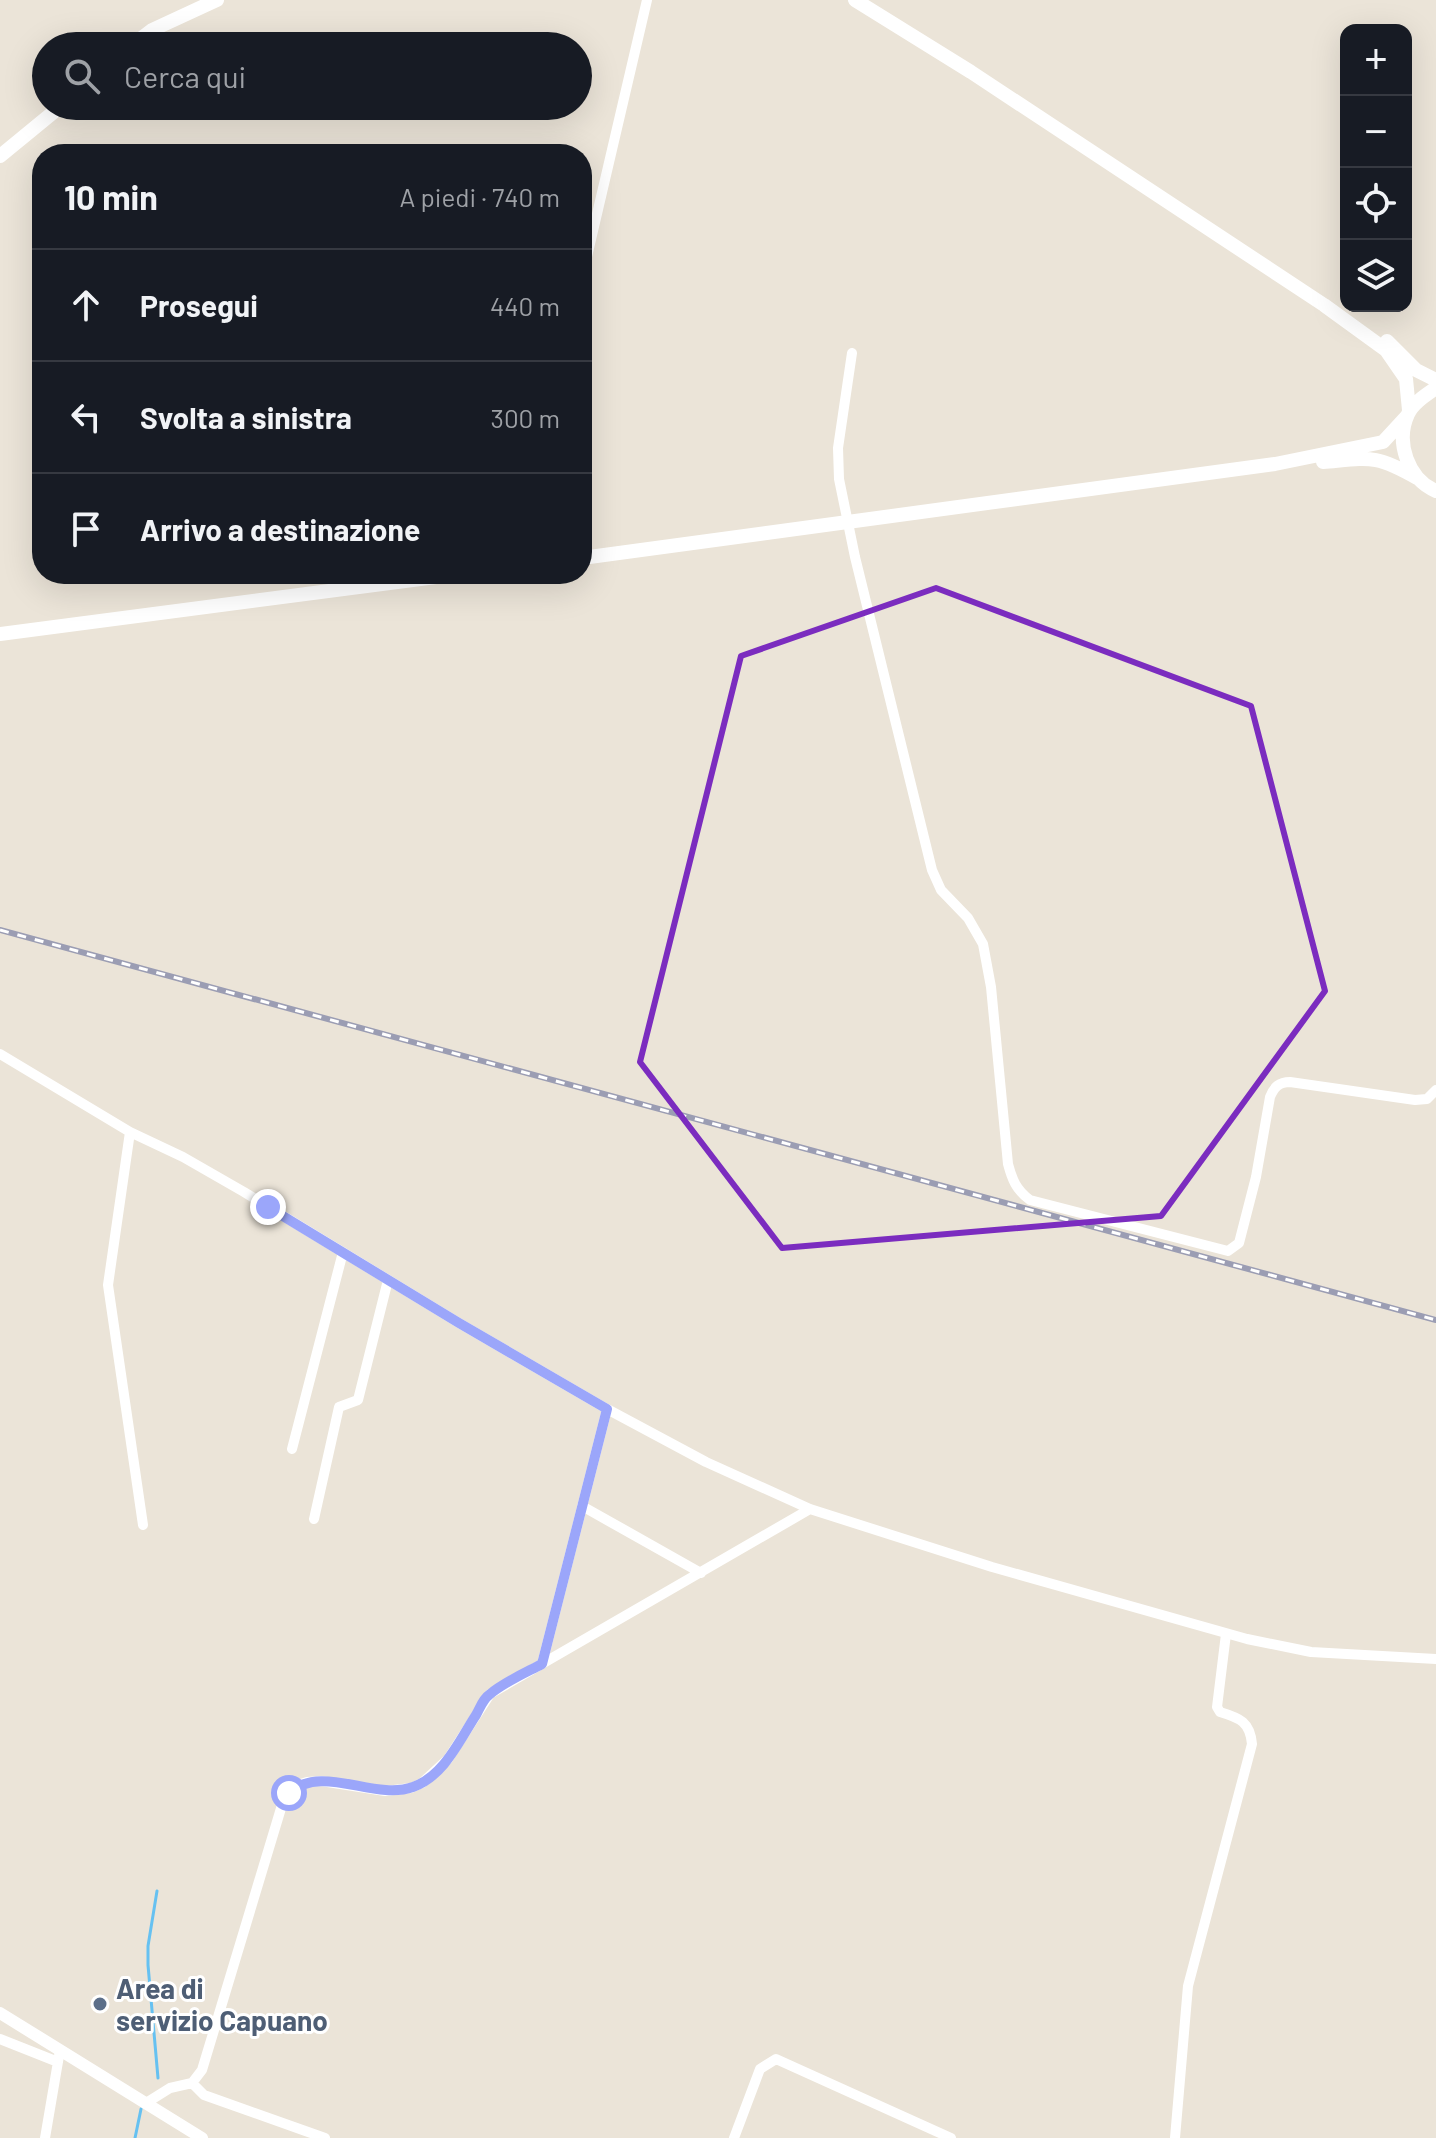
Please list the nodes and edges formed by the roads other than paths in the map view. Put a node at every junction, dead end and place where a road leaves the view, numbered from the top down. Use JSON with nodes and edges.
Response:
{"nodes":[{"id":1,"x":217,"y":0,"type":"edge"},
{"id":2,"x":647,"y":0,"type":"edge"},
{"id":3,"x":855,"y":0,"type":"edge"},
{"id":4,"x":868,"y":0,"type":"edge"},
{"id":5,"x":149,"y":32,"type":"edge"},
{"id":6,"x":922,"y":40,"type":"junction"},
{"id":7,"x":44,"y":120,"type":"edge"},
{"id":8,"x":0,"y":156,"type":"edge"},
{"id":9,"x":592,"y":235,"type":"edge"},
{"id":10,"x":1324,"y":305,"type":"junction"},
{"id":11,"x":852,"y":353,"type":"dead end"},
{"id":12,"x":1436,"y":380,"type":"edge"},
{"id":13,"x":1436,"y":388,"type":"edge"},
{"id":14,"x":1408,"y":413,"type":"junction"},
{"id":15,"x":1275,"y":464,"type":"junction"},
{"id":16,"x":1417,"y":478,"type":"junction"},
{"id":17,"x":1436,"y":491,"type":"edge"},
{"id":18,"x":848,"y":523,"type":"junction"},
{"id":19,"x":592,"y":557,"type":"edge"},
{"id":20,"x":382,"y":584,"type":"edge"},
{"id":21,"x":0,"y":634,"type":"edge"},
{"id":22,"x":0,"y":1054,"type":"edge"},
{"id":23,"x":1436,"y":1090,"type":"edge"},
{"id":24,"x":130,"y":1132,"type":"junction"},
{"id":25,"x":343,"y":1252,"type":"junction"},
{"id":26,"x":388,"y":1280,"type":"junction"},
{"id":27,"x":607,"y":1409,"type":"junction"},
{"id":28,"x":292,"y":1449,"type":"dead end"},
{"id":29,"x":582,"y":1506,"type":"junction"},
{"id":30,"x":810,"y":1509,"type":"junction"},
{"id":31,"x":314,"y":1519,"type":"dead end"},
{"id":32,"x":143,"y":1525,"type":"dead end"},
{"id":33,"x":701,"y":1573,"type":"junction"},
{"id":34,"x":1226,"y":1634,"type":"junction"},
{"id":35,"x":1436,"y":1659,"type":"edge"},
{"id":36,"x":542,"y":1664,"type":"junction"},
{"id":37,"x":0,"y":2013,"type":"edge"},
{"id":38,"x":0,"y":2039,"type":"edge"},
{"id":39,"x":59,"y":2056,"type":"junction"},
{"id":40,"x":192,"y":2083,"type":"junction"},
{"id":41,"x":146,"y":2103,"type":"junction"},
{"id":42,"x":45,"y":2138,"type":"edge"},
{"id":43,"x":202,"y":2138,"type":"edge"},
{"id":44,"x":325,"y":2138,"type":"edge"},
{"id":45,"x":734,"y":2138,"type":"edge"},
{"id":46,"x":951,"y":2138,"type":"edge"},
{"id":47,"x":1175,"y":2138,"type":"edge"}],
"edges":[{"from":1,"to":5,"type":"main road"},
{"from":2,"to":9,"type":"street"},
{"from":3,"to":6,"type":"main road"},
{"from":4,"to":6,"type":"main road"},
{"from":6,"to":10,"type":"main road"},
{"from":7,"to":8,"type":"main road"},
{"from":10,"to":12,"type":"main road"},
{"from":10,"to":14,"type":"main road"},
{"from":11,"to":18,"type":"street"},
{"from":13,"to":14,"type":"main road"},
{"from":14,"to":15,"type":"main road"},
{"from":14,"to":16,"type":"main road"},
{"from":15,"to":16,"type":"main road"},
{"from":15,"to":18,"type":"main road"},
{"from":16,"to":17,"type":"main road"},
{"from":18,"to":19,"type":"main road"},
{"from":18,"to":23,"type":"street"},
{"from":20,"to":21,"type":"main road"},
{"from":22,"to":24,"type":"street"},
{"from":24,"to":25,"type":"street"},
{"from":24,"to":32,"type":"street"},
{"from":25,"to":26,"type":"street"},
{"from":25,"to":28,"type":"street"},
{"from":26,"to":27,"type":"street"},
{"from":26,"to":31,"type":"street"},
{"from":27,"to":29,"type":"street"},
{"from":27,"to":30,"type":"street"},
{"from":29,"to":33,"type":"street"},
{"from":29,"to":36,"type":"street"},
{"from":30,"to":33,"type":"street"},
{"from":30,"to":34,"type":"street"},
{"from":33,"to":36,"type":"street"},
{"from":34,"to":35,"type":"street"},
{"from":34,"to":47,"type":"street"},
{"from":36,"to":40,"type":"street"},
{"from":37,"to":39,"type":"street"},
{"from":38,"to":39,"type":"street"},
{"from":39,"to":41,"type":"street"},
{"from":39,"to":42,"type":"street"},
{"from":40,"to":41,"type":"street"},
{"from":40,"to":44,"type":"street"},
{"from":41,"to":43,"type":"street"},
{"from":45,"to":46,"type":"street"}]}
